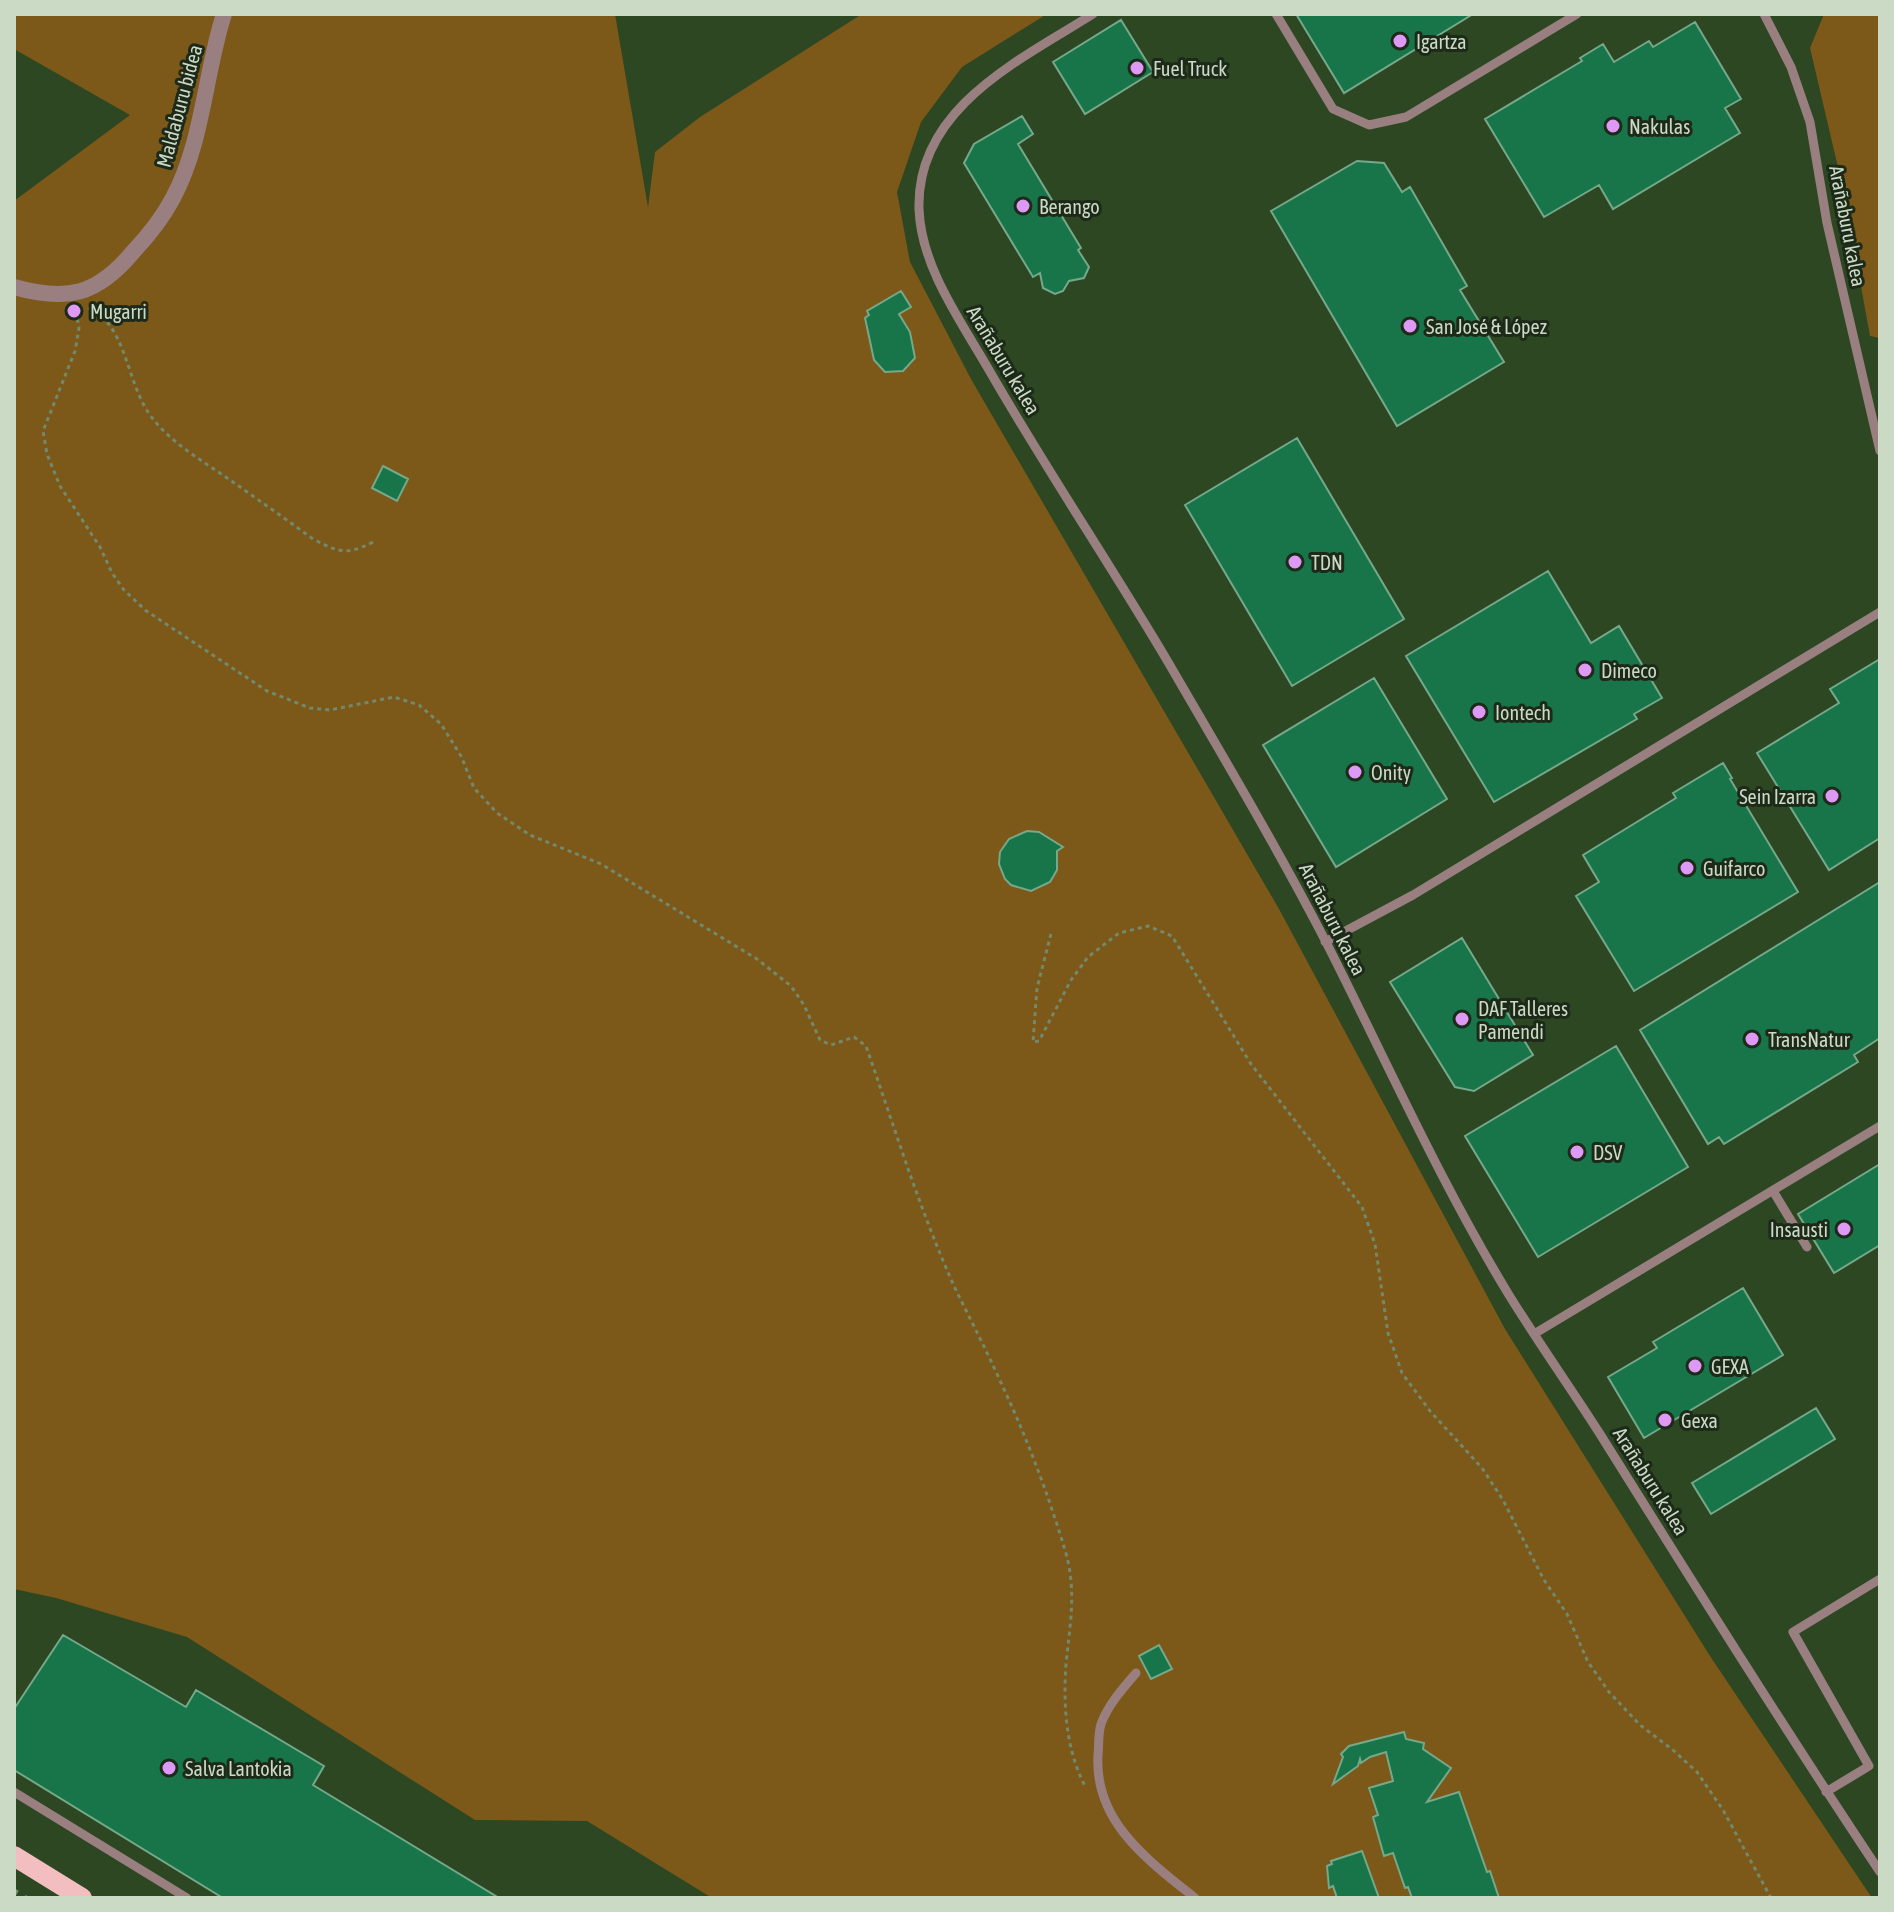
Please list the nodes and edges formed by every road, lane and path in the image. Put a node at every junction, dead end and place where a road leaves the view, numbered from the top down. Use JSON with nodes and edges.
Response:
{"nodes":[{"id":1,"x":224,"y":14,"type":"edge"},
{"id":2,"x":1093,"y":14,"type":"edge"},
{"id":3,"x":1276,"y":14,"type":"edge"},
{"id":4,"x":1577,"y":14,"type":"edge"},
{"id":5,"x":1764,"y":14,"type":"edge"},
{"id":6,"x":14,"y":287,"type":"edge"},
{"id":7,"x":74,"y":295,"type":"junction"},
{"id":8,"x":1880,"y":451,"type":"edge"},
{"id":9,"x":373,"y":542,"type":"dead end"},
{"id":10,"x":1880,"y":612,"type":"edge"},
{"id":11,"x":1051,"y":934,"type":"dead end"},
{"id":12,"x":1325,"y":942,"type":"junction"},
{"id":13,"x":1880,"y":1126,"type":"edge"},
{"id":14,"x":1773,"y":1191,"type":"junction"},
{"id":15,"x":1807,"y":1247,"type":"dead end"},
{"id":16,"x":1534,"y":1334,"type":"junction"},
{"id":17,"x":1880,"y":1579,"type":"edge"},
{"id":18,"x":1136,"y":1673,"type":"dead end"},
{"id":19,"x":1088,"y":1791,"type":"dead end"},
{"id":20,"x":14,"y":1792,"type":"edge"},
{"id":21,"x":1826,"y":1792,"type":"junction"},
{"id":22,"x":14,"y":1856,"type":"edge"},
{"id":23,"x":1880,"y":1872,"type":"edge"},
{"id":24,"x":82,"y":1898,"type":"edge"},
{"id":25,"x":187,"y":1898,"type":"edge"},
{"id":26,"x":1195,"y":1898,"type":"edge"},
{"id":27,"x":1771,"y":1898,"type":"edge"}],
"edges":[{"from":1,"to":7,"type":"street","name":"Maldaburu bidea"},
{"from":2,"to":12,"type":"lane","name":"Arañaburu kalea"},
{"from":3,"to":4,"type":"lane"},
{"from":5,"to":8,"type":"lane","name":"Arañaburu kalea"},
{"from":6,"to":7,"type":"street"},
{"from":7,"to":9,"type":"path"},
{"from":7,"to":19,"type":"path"},
{"from":10,"to":12,"type":"lane"},
{"from":11,"to":27,"type":"path"},
{"from":12,"to":16,"type":"lane","name":"Arañaburu kalea"},
{"from":13,"to":14,"type":"lane"},
{"from":14,"to":15,"type":"lane"},
{"from":14,"to":16,"type":"lane"},
{"from":16,"to":21,"type":"lane","name":"Arañaburu kalea"},
{"from":17,"to":21,"type":"lane"},
{"from":18,"to":26,"type":"lane"},
{"from":20,"to":25,"type":"lane"},
{"from":21,"to":23,"type":"lane","name":"Arañaburu kalea"},
{"from":22,"to":24,"type":"main road"}]}
